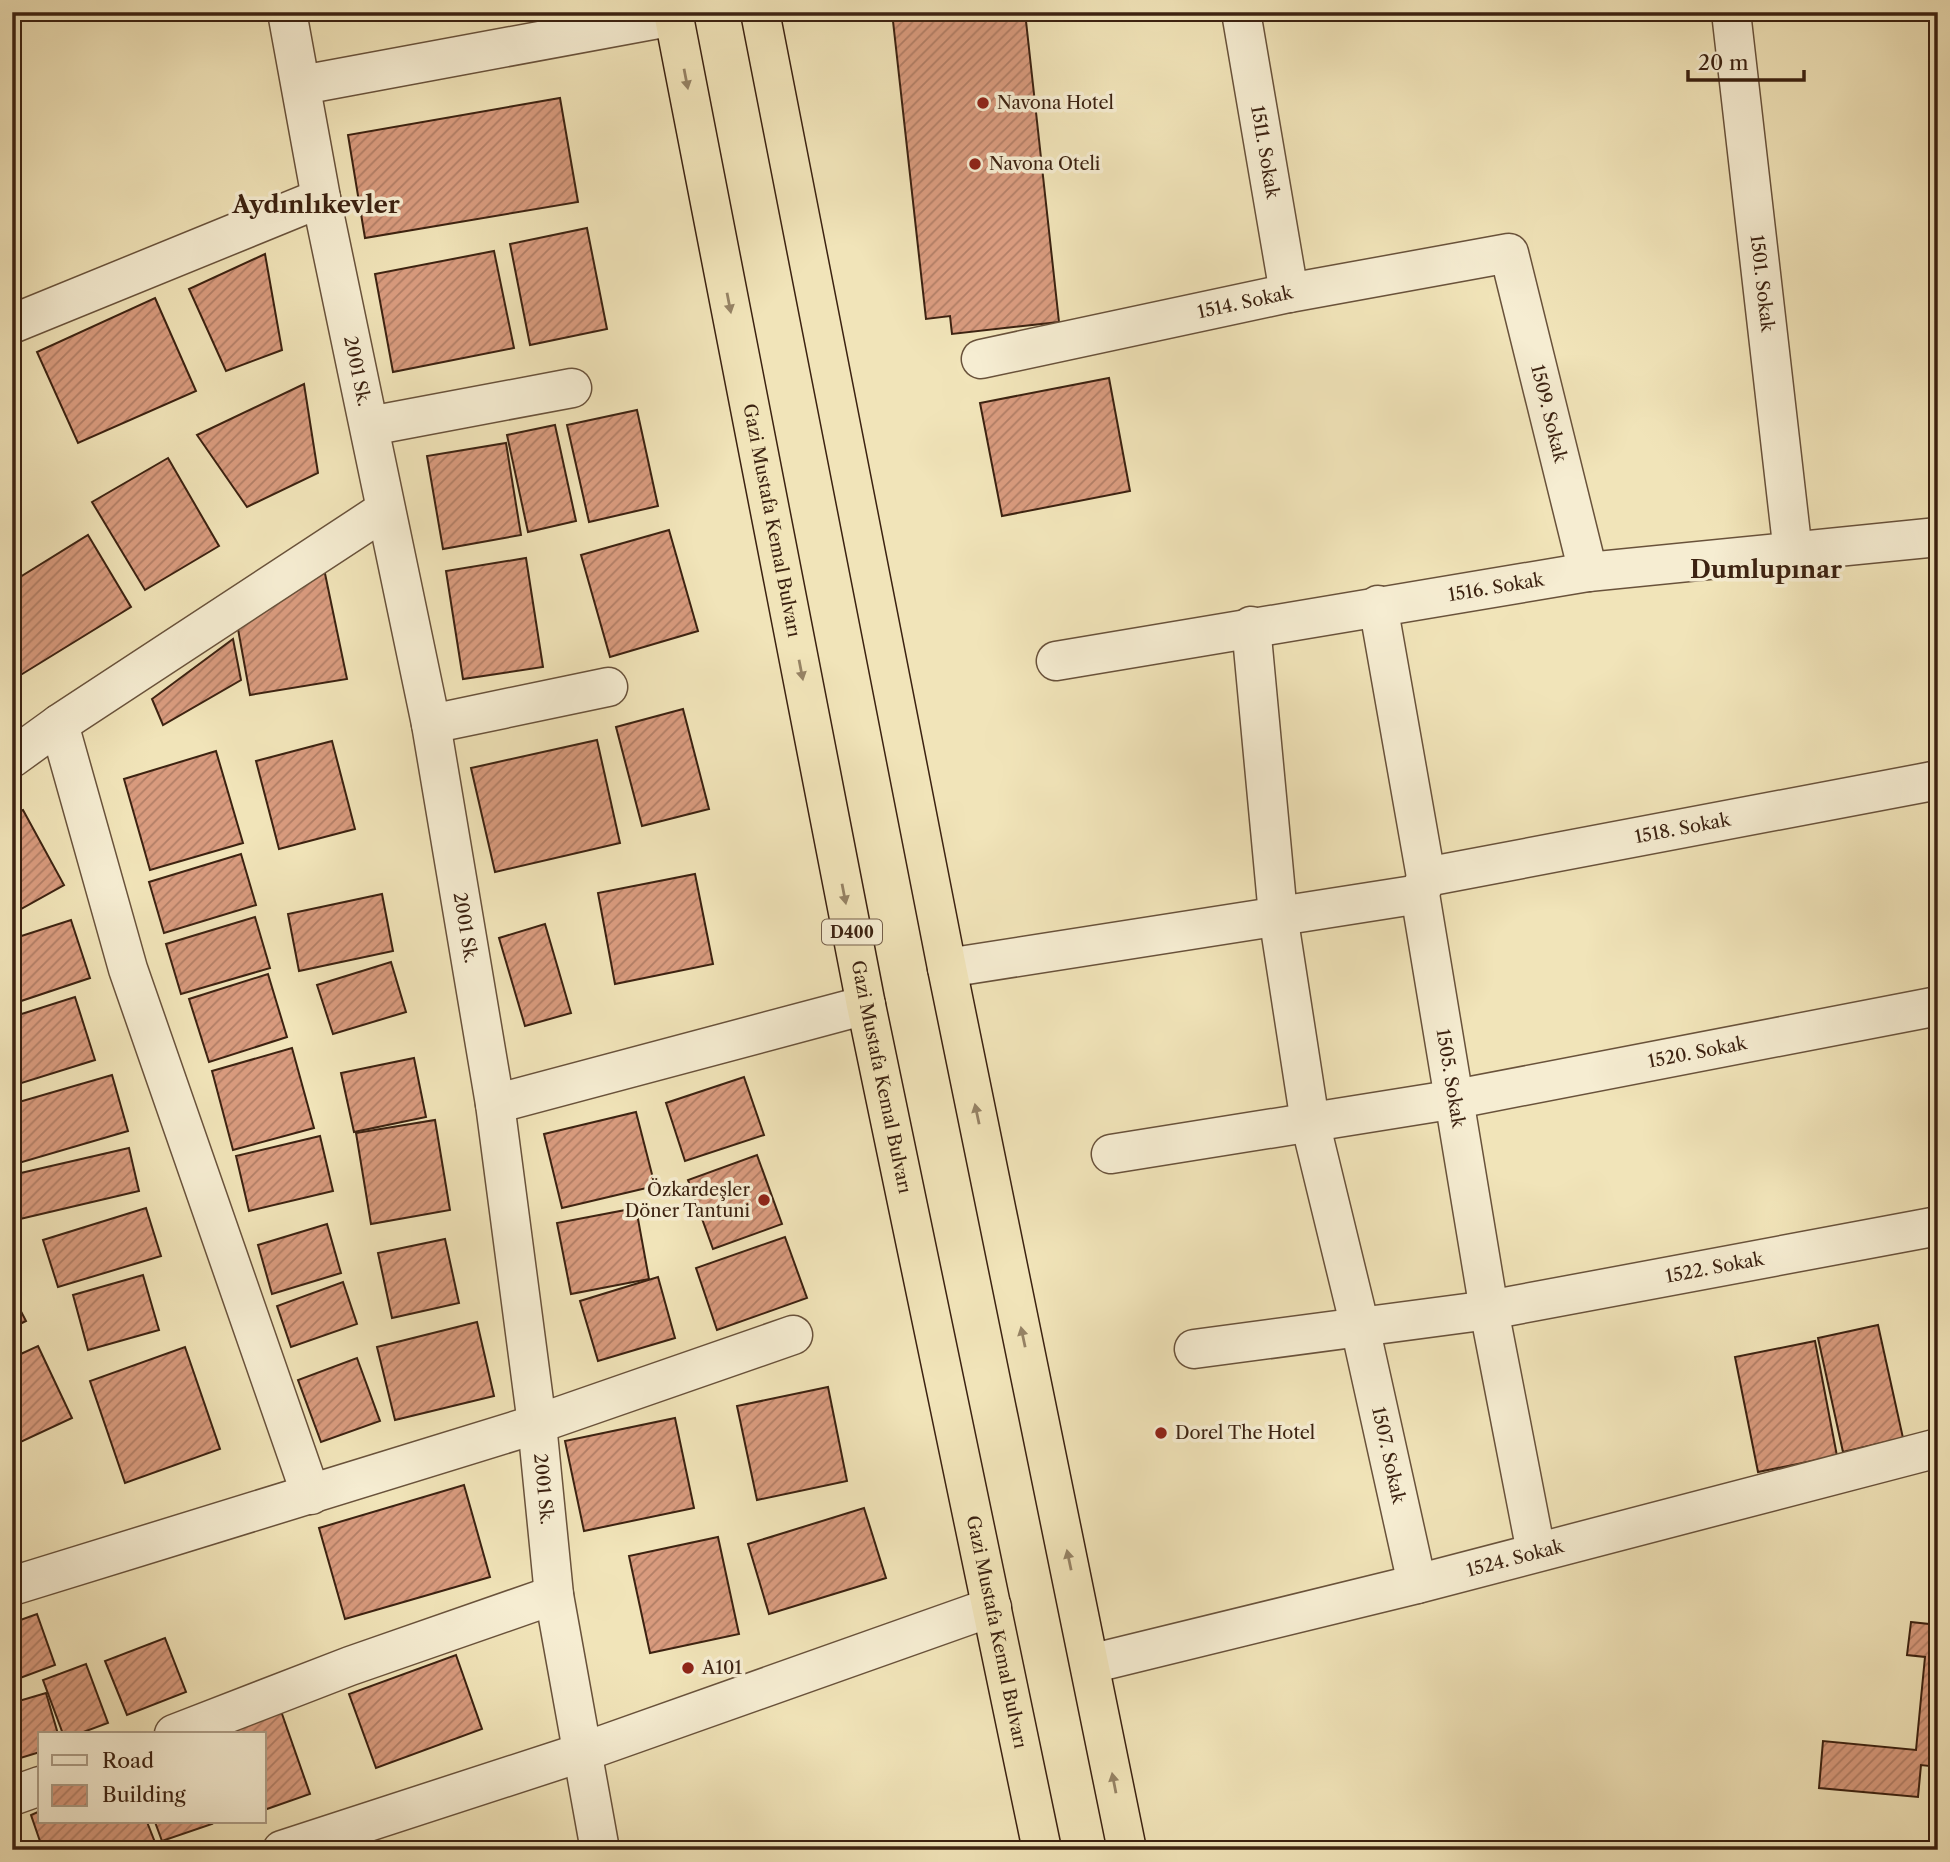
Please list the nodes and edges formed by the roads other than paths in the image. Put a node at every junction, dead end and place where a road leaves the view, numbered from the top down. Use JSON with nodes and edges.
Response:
{"nodes":[{"id":1,"x":287,"y":12,"type":"edge"},
{"id":2,"x":761,"y":12,"type":"edge"},
{"id":3,"x":1241,"y":12,"type":"edge"},
{"id":4,"x":1731,"y":12,"type":"edge"},
{"id":5,"x":673,"y":14,"type":"edge"},
{"id":6,"x":302,"y":85,"type":"junction"},
{"id":7,"x":321,"y":198,"type":"junction"},
{"id":8,"x":1509,"y":253,"type":"joint"},
{"id":9,"x":1289,"y":293,"type":"junction"},
{"id":10,"x":12,"y":324,"type":"edge"},
{"id":11,"x":981,"y":359,"type":"dead end"},
{"id":12,"x":572,"y":388,"type":"dead end"},
{"id":13,"x":370,"y":426,"type":"junction"},
{"id":14,"x":385,"y":510,"type":"junction"},
{"id":15,"x":1938,"y":537,"type":"edge"},
{"id":16,"x":1793,"y":553,"type":"junction"},
{"id":17,"x":1588,"y":572,"type":"junction"},
{"id":18,"x":1378,"y":605,"type":"junction"},
{"id":19,"x":1251,"y":626,"type":"junction"},
{"id":20,"x":1056,"y":660,"type":"dead end"},
{"id":21,"x":608,"y":687,"type":"dead end"},
{"id":22,"x":59,"y":724,"type":"junction"},
{"id":23,"x":431,"y":724,"type":"junction"},
{"id":24,"x":12,"y":758,"type":"edge"},
{"id":25,"x":1938,"y":780,"type":"edge"},
{"id":26,"x":1423,"y":885,"type":"junction"},
{"id":27,"x":1278,"y":915,"type":"junction"},
{"id":28,"x":947,"y":968,"type":"junction"},
{"id":29,"x":866,"y":1005,"type":"junction"},
{"id":30,"x":1938,"y":1006,"type":"edge"},
{"id":31,"x":1456,"y":1099,"type":"junction"},
{"id":32,"x":495,"y":1104,"type":"junction"},
{"id":33,"x":1310,"y":1122,"type":"junction"},
{"id":34,"x":1111,"y":1154,"type":"dead end"},
{"id":35,"x":1938,"y":1226,"type":"edge"},
{"id":36,"x":1489,"y":1310,"type":"junction"},
{"id":37,"x":1360,"y":1327,"type":"junction"},
{"id":38,"x":793,"y":1335,"type":"dead end"},
{"id":39,"x":1194,"y":1349,"type":"dead end"},
{"id":40,"x":537,"y":1424,"type":"junction"},
{"id":41,"x":1938,"y":1448,"type":"edge"},
{"id":42,"x":311,"y":1495,"type":"junction"},
{"id":43,"x":1536,"y":1552,"type":"junction"},
{"id":44,"x":16,"y":1575,"type":"edge"},
{"id":45,"x":1417,"y":1584,"type":"junction"},
{"id":46,"x":554,"y":1595,"type":"junction"},
{"id":47,"x":992,"y":1607,"type":"junction"},
{"id":48,"x":1090,"y":1664,"type":"junction"},
{"id":49,"x":179,"y":1732,"type":"edge"},
{"id":50,"x":580,"y":1753,"type":"junction"},
{"id":51,"x":38,"y":1787,"type":"edge"},
{"id":52,"x":12,"y":1796,"type":"edge"},
{"id":53,"x":282,"y":1850,"type":"edge"},
{"id":54,"x":600,"y":1850,"type":"edge"},
{"id":55,"x":1042,"y":1850,"type":"edge"},
{"id":56,"x":1127,"y":1850,"type":"edge"}],
"edges":[{"from":1,"to":6,"type":"street","name":"2001 Sk."},
{"from":2,"to":28,"type":"highway"},
{"from":3,"to":9,"type":"street","name":"1511. Sokak"},
{"from":4,"to":16,"type":"street","name":"1501. Sokak"},
{"from":5,"to":6,"type":"street"},
{"from":5,"to":29,"type":"highway","name":"Gazi Mustafa Kemal Bulvarı","number":"D400","one_way":true},
{"from":6,"to":7,"type":"street","name":"2001 Sk."},
{"from":7,"to":10,"type":"street"},
{"from":7,"to":13,"type":"street","name":"2001 Sk."},
{"from":8,"to":9,"type":"street","name":"1514. Sokak"},
{"from":8,"to":17,"type":"street","name":"1509. Sokak"},
{"from":9,"to":11,"type":"street","name":"1514. Sokak"},
{"from":12,"to":13,"type":"street"},
{"from":13,"to":14,"type":"street","name":"2001 Sk."},
{"from":14,"to":22,"type":"street"},
{"from":14,"to":23,"type":"street","name":"2001 Sk."},
{"from":15,"to":16,"type":"street","name":"1516. Sokak"},
{"from":16,"to":17,"type":"street","name":"1516. Sokak"},
{"from":17,"to":18,"type":"street","name":"1516. Sokak"},
{"from":18,"to":19,"type":"street","name":"1516. Sokak"},
{"from":18,"to":26,"type":"street","name":"1505. Sokak"},
{"from":19,"to":20,"type":"street","name":"1516. Sokak"},
{"from":19,"to":27,"type":"street","name":"1507. Sokak"},
{"from":21,"to":23,"type":"street"},
{"from":22,"to":24,"type":"street"},
{"from":22,"to":42,"type":"street"},
{"from":23,"to":32,"type":"street","name":"2001 Sk."},
{"from":25,"to":26,"type":"street","name":"1518. Sokak"},
{"from":26,"to":27,"type":"street","name":"1518. Sokak"},
{"from":26,"to":31,"type":"street","name":"1505. Sokak"},
{"from":27,"to":28,"type":"street","name":"1518. Sokak"},
{"from":27,"to":33,"type":"street","name":"1507. Sokak"},
{"from":48,"to":28,"type":"highway","one_way":true},
{"from":29,"to":32,"type":"street"},
{"from":29,"to":47,"type":"highway","name":"Gazi Mustafa Kemal Bulvarı","number":"D400"},
{"from":30,"to":31,"type":"street","name":"1520. Sokak"},
{"from":31,"to":33,"type":"street","name":"1520. Sokak"},
{"from":31,"to":36,"type":"street","name":"1505. Sokak"},
{"from":32,"to":40,"type":"street","name":"2001 Sk."},
{"from":33,"to":34,"type":"street","name":"1520. Sokak"},
{"from":33,"to":37,"type":"street","name":"1507. Sokak"},
{"from":35,"to":36,"type":"street","name":"1522. Sokak"},
{"from":36,"to":37,"type":"street","name":"1522. Sokak"},
{"from":36,"to":43,"type":"street","name":"1505. Sokak"},
{"from":37,"to":39,"type":"street","name":"1522. Sokak"},
{"from":37,"to":45,"type":"street","name":"1507. Sokak"},
{"from":38,"to":40,"type":"street"},
{"from":40,"to":42,"type":"street"},
{"from":40,"to":46,"type":"street","name":"2001 Sk."},
{"from":41,"to":43,"type":"street","name":"1524. Sokak"},
{"from":42,"to":44,"type":"street"},
{"from":43,"to":45,"type":"street","name":"1524. Sokak"},
{"from":45,"to":48,"type":"street","name":"1524. Sokak"},
{"from":46,"to":49,"type":"street"},
{"from":46,"to":50,"type":"street","name":"2001 Sk."},
{"from":47,"to":50,"type":"street"},
{"from":47,"to":55,"type":"highway","name":"Gazi Mustafa Kemal Bulvarı","number":"D400"},
{"from":56,"to":48,"type":"highway","one_way":true},
{"from":50,"to":53,"type":"street"},
{"from":50,"to":54,"type":"street","name":"2001 Sk."},
{"from":51,"to":52,"type":"street"}]}
